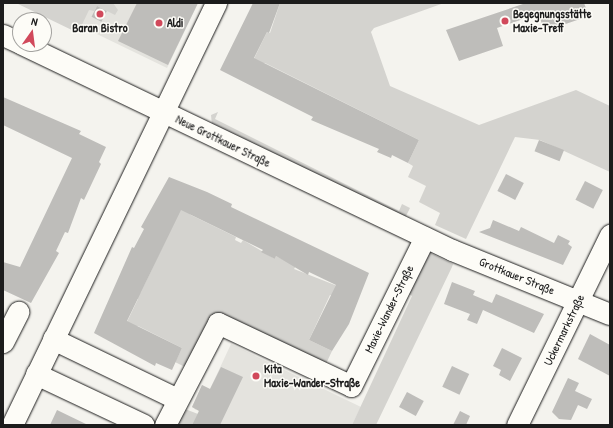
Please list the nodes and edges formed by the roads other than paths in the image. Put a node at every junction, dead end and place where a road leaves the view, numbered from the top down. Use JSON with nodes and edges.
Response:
{"nodes":[{"id":1,"x":216,"y":3,"type":"edge"},
{"id":2,"x":3,"y":35,"type":"edge"},
{"id":3,"x":12,"y":40,"type":"edge"},
{"id":4,"x":38,"y":52,"type":"edge"},
{"id":5,"x":163,"y":112,"type":"junction"},
{"id":6,"x":610,"y":235,"type":"edge"},
{"id":7,"x":425,"y":238,"type":"junction"},
{"id":8,"x":578,"y":300,"type":"junction"},
{"id":9,"x":18,"y":312,"type":"dead end"},
{"id":10,"x":610,"y":314,"type":"edge"},
{"id":11,"x":53,"y":339,"type":"junction"},
{"id":12,"x":3,"y":342,"type":"edge"},
{"id":13,"x":36,"y":374,"type":"junction"},
{"id":14,"x":178,"y":399,"type":"junction"},
{"id":15,"x":12,"y":425,"type":"edge"},
{"id":16,"x":144,"y":425,"type":"edge"},
{"id":17,"x":165,"y":425,"type":"edge"},
{"id":18,"x":517,"y":425,"type":"edge"}],
"edges":[{"from":1,"to":5,"type":"street"},
{"from":2,"to":3,"type":"street","name":"Neue Grottkauer Straße"},
{"from":4,"to":5,"type":"street","name":"Neue Grottkauer Straße"},
{"from":5,"to":7,"type":"street","name":"Neue Grottkauer Straße"},
{"from":5,"to":11,"type":"street"},
{"from":6,"to":8,"type":"street","name":"Uckermarkstraße"},
{"from":7,"to":8,"type":"street","name":"Grottkauer Straße"},
{"from":7,"to":14,"type":"street","name":"Maxie-Wander-Straße"},
{"from":8,"to":10,"type":"street","name":"Grottkauer Straße"},
{"from":8,"to":18,"type":"street","name":"Uckermarkstraße"},
{"from":9,"to":12,"type":"street"},
{"from":11,"to":13,"type":"street"},
{"from":11,"to":14,"type":"street"},
{"from":13,"to":15,"type":"street"},
{"from":13,"to":16,"type":"street"},
{"from":14,"to":17,"type":"street","name":"Maxie-Wander-Straße"}]}
